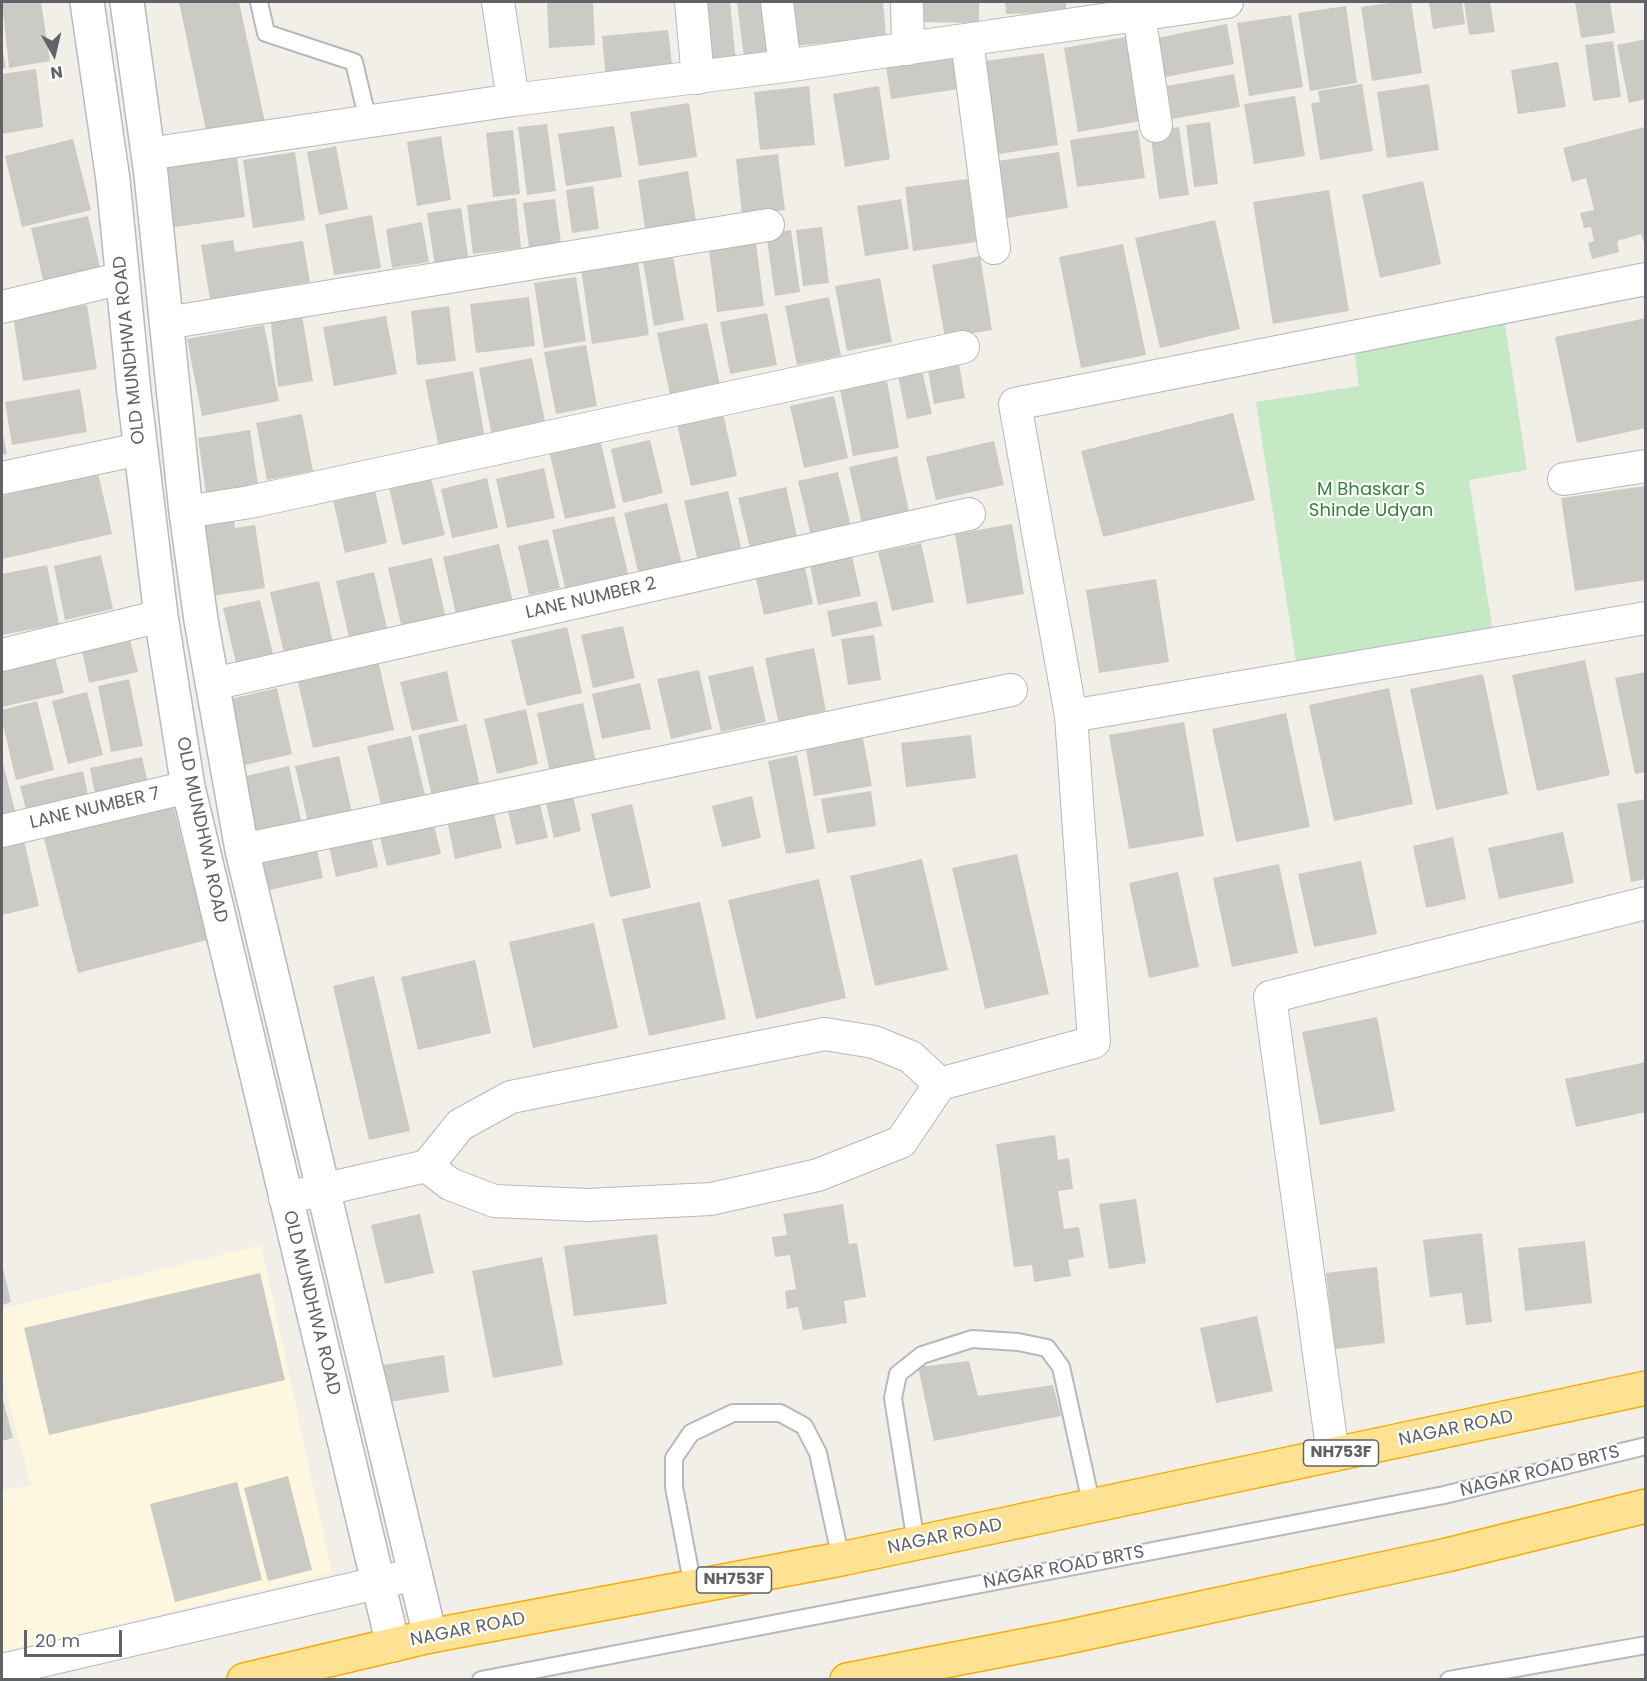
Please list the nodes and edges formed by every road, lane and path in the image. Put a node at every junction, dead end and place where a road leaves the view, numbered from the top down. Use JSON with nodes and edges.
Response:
{"nodes":[{"id":1,"x":87,"y":2,"type":"edge"},
{"id":2,"x":127,"y":2,"type":"edge"},
{"id":3,"x":259,"y":2,"type":"edge"},
{"id":4,"x":498,"y":2,"type":"edge"},
{"id":5,"x":691,"y":2,"type":"edge"},
{"id":6,"x":777,"y":2,"type":"edge"},
{"id":7,"x":907,"y":2,"type":"edge"},
{"id":8,"x":1227,"y":2,"type":"edge"},
{"id":9,"x":1075,"y":13,"type":"edge"},
{"id":10,"x":1139,"y":15,"type":"junction"},
{"id":11,"x":967,"y":41,"type":"junction"},
{"id":12,"x":908,"y":49,"type":"junction"},
{"id":13,"x":784,"y":66,"type":"junction"},
{"id":14,"x":698,"y":78,"type":"junction"},
{"id":15,"x":513,"y":100,"type":"junction"},
{"id":16,"x":368,"y":121,"type":"junction"},
{"id":17,"x":1156,"y":126,"type":"dead end"},
{"id":18,"x":148,"y":154,"type":"junction"},
{"id":19,"x":768,"y":225,"type":"dead end"},
{"id":20,"x":994,"y":248,"type":"dead end"},
{"id":21,"x":123,"y":278,"type":"junction"},
{"id":22,"x":1646,"y":279,"type":"edge"},
{"id":23,"x":2,"y":307,"type":"edge"},
{"id":24,"x":166,"y":323,"type":"junction"},
{"id":25,"x":963,"y":346,"type":"dead end"},
{"id":26,"x":140,"y":449,"type":"junction"},
{"id":27,"x":1646,"y":466,"type":"edge"},
{"id":28,"x":2,"y":478,"type":"edge"},
{"id":29,"x":1564,"y":479,"type":"dead end"},
{"id":30,"x":186,"y":512,"type":"junction"},
{"id":31,"x":969,"y":514,"type":"dead end"},
{"id":32,"x":161,"y":616,"type":"junction"},
{"id":33,"x":1646,"y":618,"type":"edge"},
{"id":34,"x":2,"y":655,"type":"edge"},
{"id":35,"x":213,"y":684,"type":"junction"},
{"id":36,"x":1011,"y":690,"type":"dead end"},
{"id":37,"x":1071,"y":716,"type":"junction"},
{"id":38,"x":188,"y":787,"type":"junction"},
{"id":39,"x":2,"y":831,"type":"edge"},
{"id":40,"x":242,"y":850,"type":"junction"},
{"id":41,"x":1646,"y":903,"type":"edge"},
{"id":42,"x":940,"y":1084,"type":"junction"},
{"id":43,"x":427,"y":1166,"type":"junction"},
{"id":44,"x":323,"y":1189,"type":"junction"},
{"id":45,"x":285,"y":1198,"type":"junction"},
{"id":46,"x":1646,"y":1388,"type":"edge"},
{"id":47,"x":1646,"y":1446,"type":"edge"},
{"id":48,"x":1333,"y":1455,"type":"junction"},
{"id":49,"x":1646,"y":1506,"type":"edge"},
{"id":50,"x":1092,"y":1507,"type":"junction"},
{"id":51,"x":916,"y":1544,"type":"junction"},
{"id":52,"x":842,"y":1559,"type":"junction"},
{"id":53,"x":416,"y":1574,"type":"junction"},
{"id":54,"x":379,"y":1582,"type":"junction"},
{"id":55,"x":693,"y":1587,"type":"junction"},
{"id":56,"x":430,"y":1636,"type":"junction"},
{"id":57,"x":393,"y":1645,"type":"junction"},
{"id":58,"x":1646,"y":1645,"type":"edge"},
{"id":59,"x":2,"y":1670,"type":"edge"},
{"id":60,"x":244,"y":1680,"type":"edge"},
{"id":61,"x":481,"y":1680,"type":"edge"},
{"id":62,"x":847,"y":1680,"type":"edge"},
{"id":63,"x":1449,"y":1680,"type":"edge"}],
"edges":[{"from":1,"to":21,"type":"street","name":"OLD MUNDHWA ROAD"},
{"from":2,"to":18,"type":"street","name":"OLD MUNDHWA ROAD"},
{"from":3,"to":16,"type":"lane"},
{"from":4,"to":15,"type":"street"},
{"from":5,"to":14,"type":"street"},
{"from":6,"to":13,"type":"street"},
{"from":7,"to":12,"type":"street"},
{"from":8,"to":10,"type":"street"},
{"from":9,"to":10,"type":"street"},
{"from":9,"to":11,"type":"street"},
{"from":10,"to":17,"type":"street"},
{"from":11,"to":12,"type":"street"},
{"from":11,"to":20,"type":"street"},
{"from":12,"to":13,"type":"street"},
{"from":13,"to":14,"type":"street"},
{"from":14,"to":15,"type":"street"},
{"from":15,"to":16,"type":"street"},
{"from":16,"to":18,"type":"street"},
{"from":18,"to":24,"type":"street","name":"OLD MUNDHWA ROAD"},
{"from":19,"to":24,"type":"street"},
{"from":21,"to":23,"type":"street"},
{"from":21,"to":26,"type":"street","name":"OLD MUNDHWA ROAD"},
{"from":22,"to":37,"type":"street"},
{"from":24,"to":30,"type":"street","name":"OLD MUNDHWA ROAD"},
{"from":25,"to":30,"type":"street"},
{"from":26,"to":28,"type":"street"},
{"from":26,"to":32,"type":"street","name":"OLD MUNDHWA ROAD"},
{"from":27,"to":29,"type":"street"},
{"from":30,"to":35,"type":"street","name":"OLD MUNDHWA ROAD"},
{"from":31,"to":35,"type":"street","name":"LANE NUMBER 2"},
{"from":32,"to":34,"type":"street"},
{"from":32,"to":38,"type":"street","name":"OLD MUNDHWA ROAD"},
{"from":33,"to":37,"type":"street"},
{"from":35,"to":40,"type":"street","name":"OLD MUNDHWA ROAD"},
{"from":36,"to":40,"type":"street"},
{"from":37,"to":42,"type":"street"},
{"from":38,"to":39,"type":"street","name":"LANE NUMBER 7"},
{"from":38,"to":45,"type":"street","name":"OLD MUNDHWA ROAD"},
{"from":40,"to":44,"type":"street","name":"OLD MUNDHWA ROAD"},
{"from":41,"to":48,"type":"street"},
{"from":42,"to":43,"type":"street"},
{"from":42,"to":43,"type":"street"},
{"from":43,"to":44,"type":"street"},
{"from":44,"to":45,"type":"street"},
{"from":44,"to":53,"type":"street","name":"OLD MUNDHWA ROAD"},
{"from":45,"to":54,"type":"street","name":"OLD MUNDHWA ROAD"},
{"from":46,"to":48,"type":"highway","name":"NAGAR ROAD","number":"NH753F"},
{"from":47,"to":61,"type":"lane","name":"NAGAR ROAD BRTS"},
{"from":48,"to":50,"type":"highway","name":"NAGAR ROAD","number":"NH753F"},
{"from":49,"to":62,"type":"highway"},
{"from":50,"to":51,"type":"highway","name":"NAGAR ROAD","number":"NH753F"},
{"from":50,"to":51,"type":"lane"},
{"from":51,"to":52,"type":"highway","name":"NAGAR ROAD","number":"NH753F"},
{"from":52,"to":55,"type":"highway","name":"NAGAR ROAD","number":"NH753F"},
{"from":52,"to":55,"type":"lane"},
{"from":53,"to":54,"type":"street"},
{"from":53,"to":56,"type":"street","name":"OLD MUNDHWA ROAD"},
{"from":54,"to":57,"type":"street","name":"OLD MUNDHWA ROAD"},
{"from":54,"to":59,"type":"street"},
{"from":55,"to":56,"type":"highway","name":"NAGAR ROAD","number":"NH753F"},
{"from":56,"to":57,"type":"highway","name":"NAGAR ROAD","number":"NH753F"},
{"from":57,"to":60,"type":"highway","name":"NAGAR ROAD","number":"NH753F"},
{"from":58,"to":63,"type":"lane"}]}
